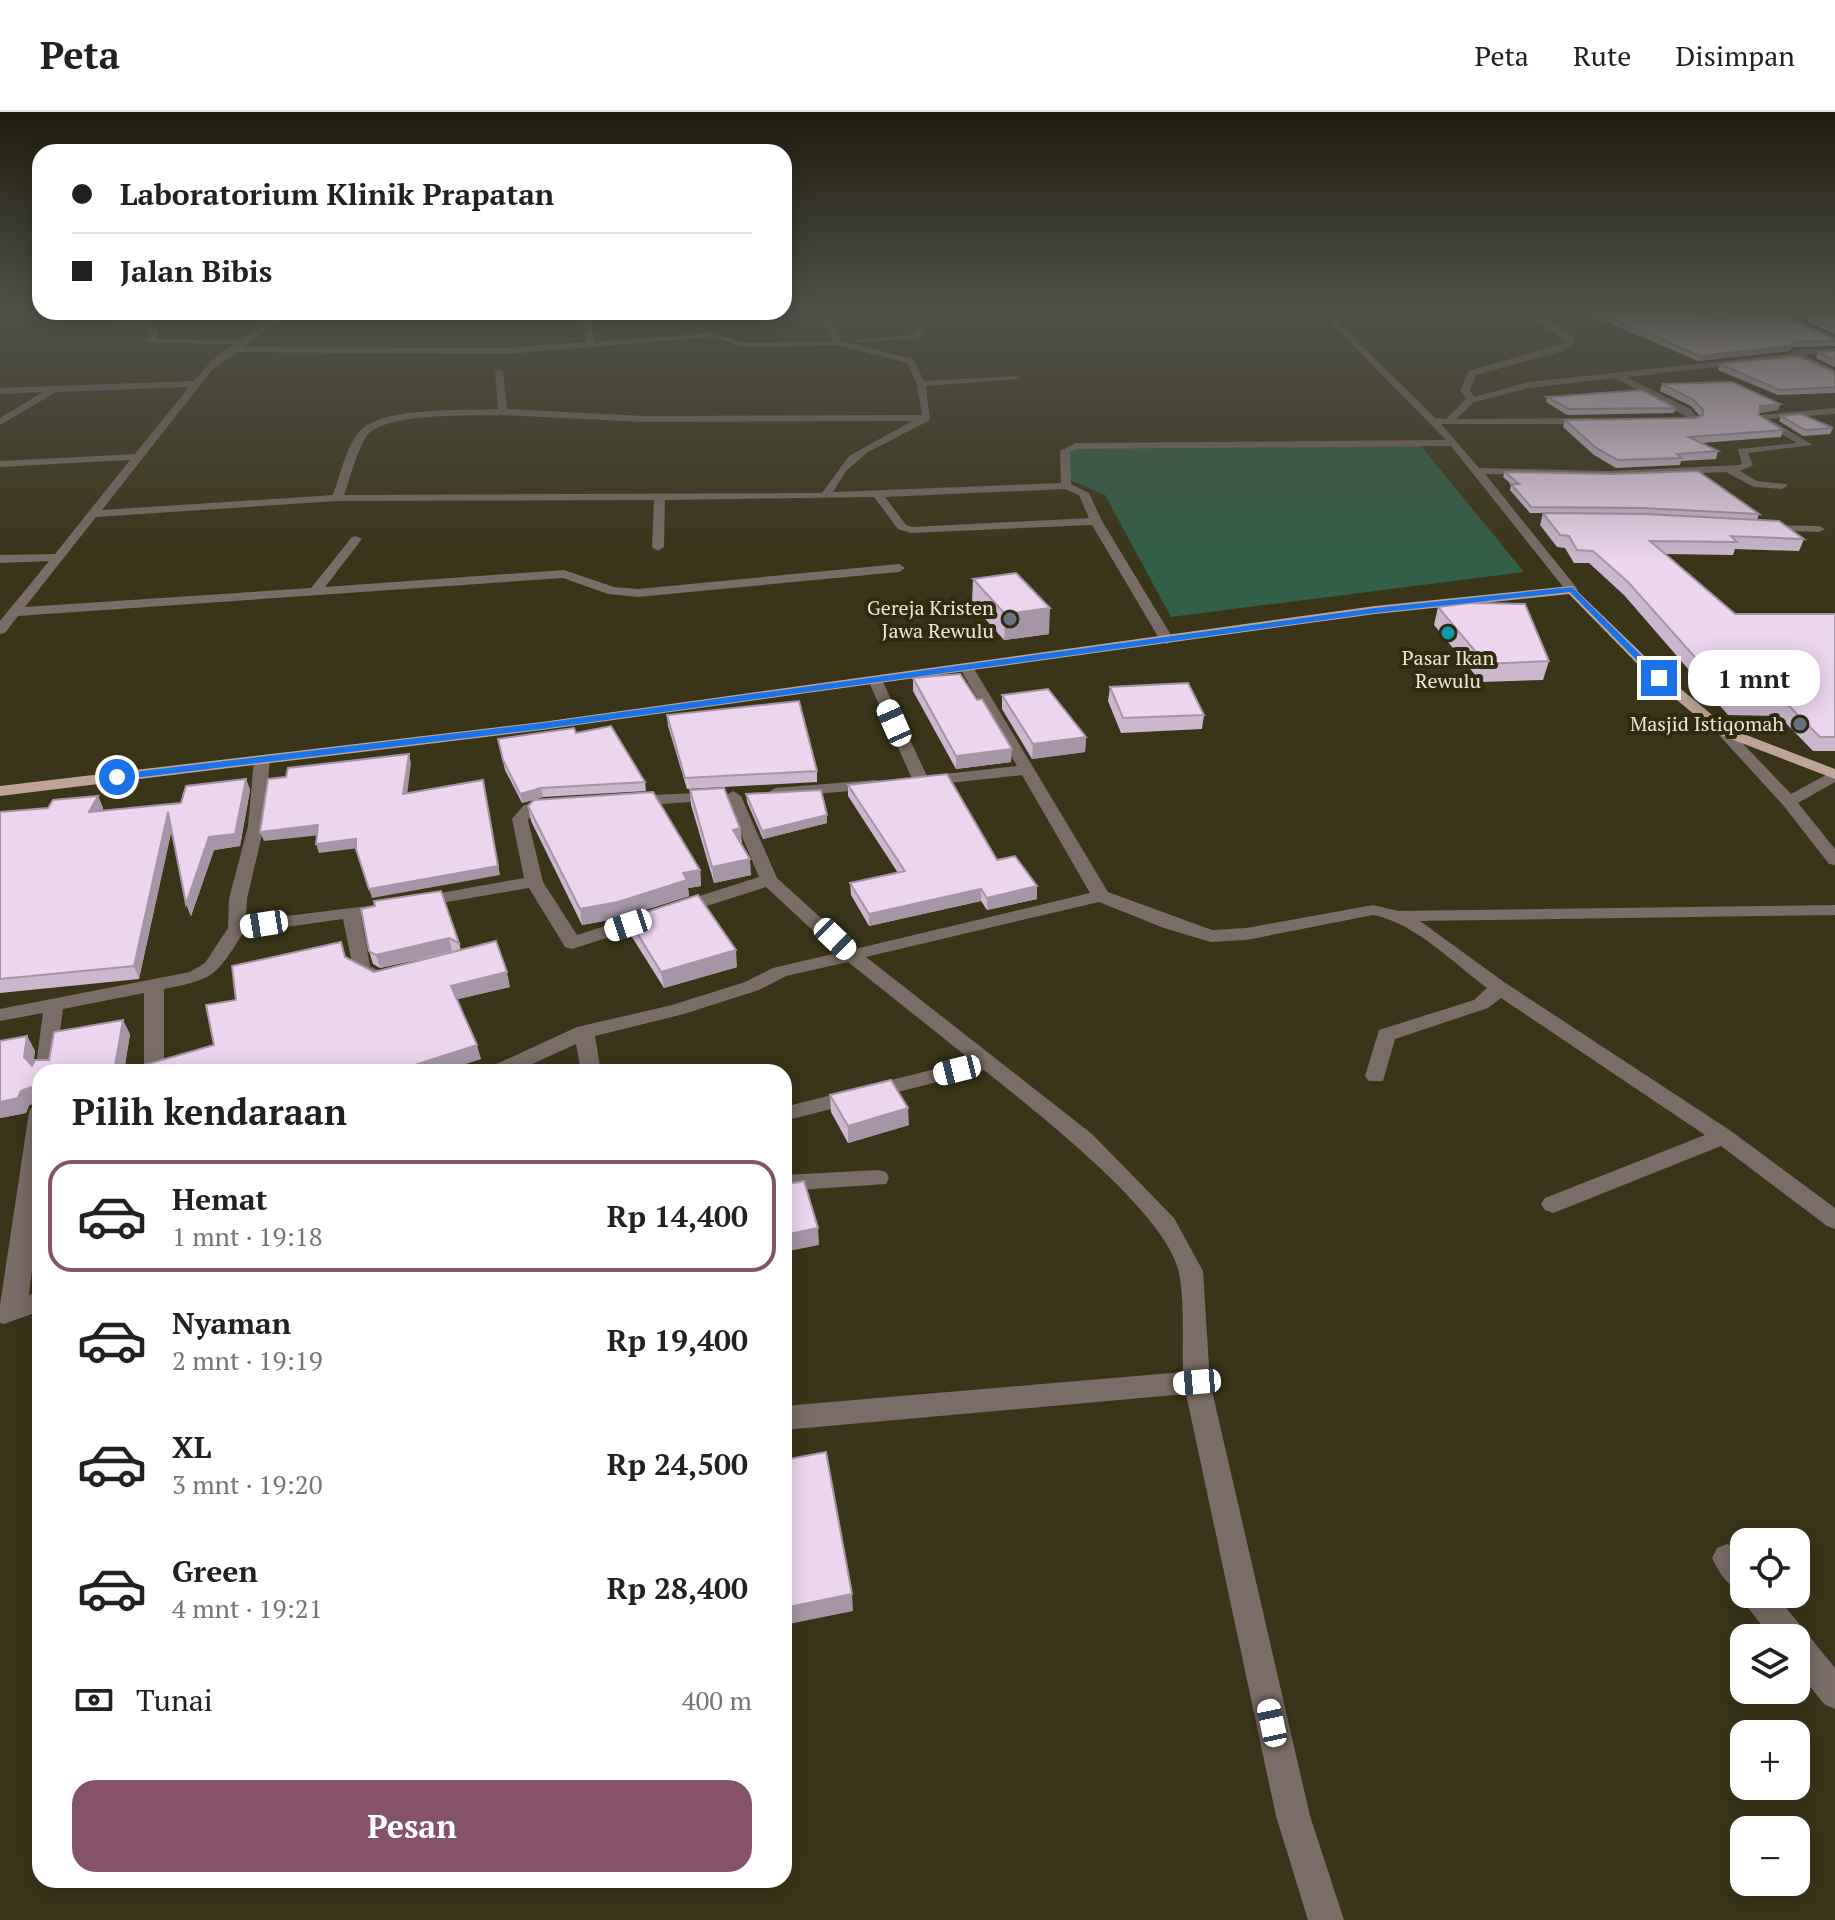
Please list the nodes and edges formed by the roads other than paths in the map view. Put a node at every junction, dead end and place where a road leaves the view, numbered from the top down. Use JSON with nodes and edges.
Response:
{"nodes":[{"id":1,"x":47,"y":393,"type":"edge"},
{"id":2,"x":189,"y":393,"type":"edge"},
{"id":3,"x":501,"y":393,"type":"edge"},
{"id":4,"x":923,"y":393,"type":"edge"},
{"id":5,"x":1405,"y":393,"type":"edge"},
{"id":6,"x":1467,"y":393,"type":"edge"},
{"id":7,"x":1497,"y":393,"type":"edge"},
{"id":8,"x":1652,"y":393,"type":"edge"},
{"id":9,"x":1471,"y":400,"type":"junction"},
{"id":10,"x":1835,"y":411,"type":"edge"},
{"id":11,"x":503,"y":412,"type":"junction"},
{"id":12,"x":927,"y":418,"type":"junction"},
{"id":13,"x":1432,"y":421,"type":"junction"},
{"id":14,"x":1607,"y":421,"type":"edge"},
{"id":15,"x":1654,"y":421,"type":"edge"},
{"id":16,"x":0,"y":422,"type":"edge"},
{"id":17,"x":1450,"y":422,"type":"junction"},
{"id":18,"x":1454,"y":443,"type":"junction"},
{"id":19,"x":137,"y":457,"type":"junction"},
{"id":20,"x":0,"y":464,"type":"edge"},
{"id":21,"x":1729,"y":469,"type":"junction"},
{"id":22,"x":1477,"y":471,"type":"junction"},
{"id":23,"x":1066,"y":486,"type":"junction"},
{"id":24,"x":1782,"y":486,"type":"dead end"},
{"id":25,"x":877,"y":494,"type":"junction"},
{"id":26,"x":826,"y":496,"type":"junction"},
{"id":27,"x":337,"y":498,"type":"junction"},
{"id":28,"x":660,"y":498,"type":"junction"},
{"id":29,"x":90,"y":514,"type":"junction"},
{"id":30,"x":1516,"y":519,"type":"junction"},
{"id":31,"x":1532,"y":519,"type":"edge"},
{"id":32,"x":1096,"y":521,"type":"junction"},
{"id":33,"x":1751,"y":527,"type":"edge"},
{"id":34,"x":1819,"y":529,"type":"dead end"},
{"id":35,"x":356,"y":539,"type":"dead end"},
{"id":36,"x":658,"y":547,"type":"dead end"},
{"id":37,"x":60,"y":557,"type":"junction"},
{"id":38,"x":0,"y":559,"type":"edge"},
{"id":39,"x":899,"y":568,"type":"dead end"},
{"id":40,"x":316,"y":590,"type":"junction"},
{"id":41,"x":1572,"y":590,"type":"junction"},
{"id":42,"x":14,"y":612,"type":"junction"},
{"id":43,"x":0,"y":630,"type":"edge"},
{"id":44,"x":1167,"y":640,"type":"junction"},
{"id":45,"x":966,"y":667,"type":"junction"},
{"id":46,"x":875,"y":680,"type":"junction"},
{"id":47,"x":1723,"y":731,"type":"junction"},
{"id":48,"x":262,"y":760,"type":"junction"},
{"id":49,"x":1026,"y":770,"type":"junction"},
{"id":50,"x":1835,"y":774,"type":"edge"},
{"id":51,"x":908,"y":782,"type":"junction"},
{"id":52,"x":0,"y":791,"type":"edge"},
{"id":53,"x":749,"y":795,"type":"junction"},
{"id":54,"x":606,"y":802,"type":"edge"},
{"id":55,"x":1789,"y":802,"type":"junction"},
{"id":56,"x":575,"y":803,"type":"edge"},
{"id":57,"x":1835,"y":860,"type":"edge"},
{"id":58,"x":769,"y":880,"type":"junction"},
{"id":59,"x":534,"y":882,"type":"junction"},
{"id":60,"x":1101,"y":896,"type":"junction"},
{"id":61,"x":1835,"y":910,"type":"edge"},
{"id":62,"x":351,"y":913,"type":"junction"},
{"id":63,"x":1395,"y":916,"type":"junction"},
{"id":64,"x":237,"y":928,"type":"junction"},
{"id":65,"x":850,"y":954,"type":"junction"},
{"id":66,"x":393,"y":973,"type":"edge"},
{"id":67,"x":1497,"y":986,"type":"junction"},
{"id":68,"x":154,"y":988,"type":"junction"},
{"id":69,"x":54,"y":1003,"type":"junction"},
{"id":70,"x":0,"y":1015,"type":"edge"},
{"id":71,"x":584,"y":1032,"type":"junction"},
{"id":72,"x":986,"y":1063,"type":"junction"},
{"id":73,"x":46,"y":1064,"type":"edge"},
{"id":74,"x":154,"y":1064,"type":"edge"},
{"id":75,"x":514,"y":1064,"type":"edge"},
{"id":76,"x":590,"y":1064,"type":"edge"},
{"id":77,"x":1376,"y":1076,"type":"dead end"},
{"id":78,"x":792,"y":1112,"type":"edge"},
{"id":79,"x":1723,"y":1136,"type":"junction"},
{"id":80,"x":32,"y":1161,"type":"edge"},
{"id":81,"x":878,"y":1178,"type":"dead end"},
{"id":82,"x":792,"y":1183,"type":"edge"},
{"id":83,"x":1553,"y":1204,"type":"dead end"},
{"id":84,"x":1835,"y":1220,"type":"edge"},
{"id":85,"x":32,"y":1304,"type":"edge"},
{"id":86,"x":7,"y":1314,"type":"edge"},
{"id":87,"x":1197,"y":1382,"type":"junction"},
{"id":88,"x":792,"y":1417,"type":"edge"},
{"id":89,"x":1767,"y":1608,"type":"edge"},
{"id":90,"x":1780,"y":1624,"type":"edge"},
{"id":91,"x":1810,"y":1662,"type":"edge"},
{"id":92,"x":1835,"y":1693,"type":"edge"},
{"id":93,"x":1326,"y":1920,"type":"edge"}],
"edges":[{"from":1,"to":16,"type":"street"},
{"from":2,"to":19,"type":"street"},
{"from":3,"to":11,"type":"street"},
{"from":4,"to":12,"type":"street"},
{"from":5,"to":13,"type":"street"},
{"from":6,"to":9,"type":"street"},
{"from":7,"to":9,"type":"street"},
{"from":8,"to":15,"type":"street"},
{"from":9,"to":17,"type":"street"},
{"from":10,"to":21,"type":"street"},
{"from":11,"to":12,"type":"street"},
{"from":11,"to":27,"type":"street"},
{"from":12,"to":26,"type":"street"},
{"from":13,"to":17,"type":"street"},
{"from":13,"to":18,"type":"street"},
{"from":14,"to":17,"type":"street"},
{"from":18,"to":22,"type":"street"},
{"from":18,"to":23,"type":"street"},
{"from":19,"to":20,"type":"street"},
{"from":19,"to":29,"type":"street"},
{"from":21,"to":22,"type":"street"},
{"from":21,"to":24,"type":"street"},
{"from":22,"to":30,"type":"street"},
{"from":23,"to":25,"type":"street"},
{"from":23,"to":32,"type":"street"},
{"from":25,"to":26,"type":"street"},
{"from":25,"to":32,"type":"street"},
{"from":26,"to":28,"type":"street"},
{"from":27,"to":28,"type":"street"},
{"from":27,"to":29,"type":"street"},
{"from":28,"to":36,"type":"street"},
{"from":29,"to":37,"type":"street"},
{"from":30,"to":31,"type":"street"},
{"from":30,"to":41,"type":"street"},
{"from":32,"to":44,"type":"street"},
{"from":33,"to":34,"type":"street"},
{"from":35,"to":40,"type":"street"},
{"from":37,"to":38,"type":"street"},
{"from":37,"to":42,"type":"street"},
{"from":39,"to":40,"type":"street"},
{"from":40,"to":42,"type":"street"},
{"from":41,"to":44,"type":"main road"},
{"from":41,"to":47,"type":"main road"},
{"from":42,"to":43,"type":"street"},
{"from":44,"to":45,"type":"main road"},
{"from":45,"to":46,"type":"main road"},
{"from":45,"to":49,"type":"street"},
{"from":46,"to":48,"type":"main road"},
{"from":46,"to":51,"type":"street"},
{"from":47,"to":50,"type":"main road"},
{"from":47,"to":55,"type":"street"},
{"from":48,"to":52,"type":"main road"},
{"from":48,"to":64,"type":"street"},
{"from":49,"to":51,"type":"street"},
{"from":49,"to":60,"type":"street"},
{"from":50,"to":55,"type":"street"},
{"from":51,"to":53,"type":"street"},
{"from":53,"to":54,"type":"street"},
{"from":53,"to":58,"type":"street"},
{"from":55,"to":57,"type":"street"},
{"from":56,"to":59,"type":"street"},
{"from":58,"to":59,"type":"street"},
{"from":58,"to":65,"type":"street"},
{"from":59,"to":62,"type":"street"},
{"from":60,"to":63,"type":"street"},
{"from":60,"to":65,"type":"street"},
{"from":61,"to":63,"type":"street"},
{"from":62,"to":64,"type":"street"},
{"from":62,"to":66,"type":"street"},
{"from":63,"to":67,"type":"street"},
{"from":64,"to":68,"type":"street"},
{"from":65,"to":71,"type":"street"},
{"from":65,"to":72,"type":"street"},
{"from":67,"to":77,"type":"street"},
{"from":67,"to":79,"type":"street"},
{"from":68,"to":69,"type":"street"},
{"from":68,"to":74,"type":"street"},
{"from":69,"to":70,"type":"street"},
{"from":69,"to":73,"type":"street"},
{"from":71,"to":75,"type":"street"},
{"from":71,"to":76,"type":"street"},
{"from":72,"to":78,"type":"street"},
{"from":72,"to":87,"type":"street"},
{"from":79,"to":83,"type":"street"},
{"from":79,"to":84,"type":"street"},
{"from":80,"to":86,"type":"street"},
{"from":81,"to":82,"type":"street"},
{"from":85,"to":86,"type":"street"},
{"from":87,"to":88,"type":"street"},
{"from":87,"to":93,"type":"street"},
{"from":89,"to":90,"type":"street"},
{"from":91,"to":92,"type":"street"}]}
